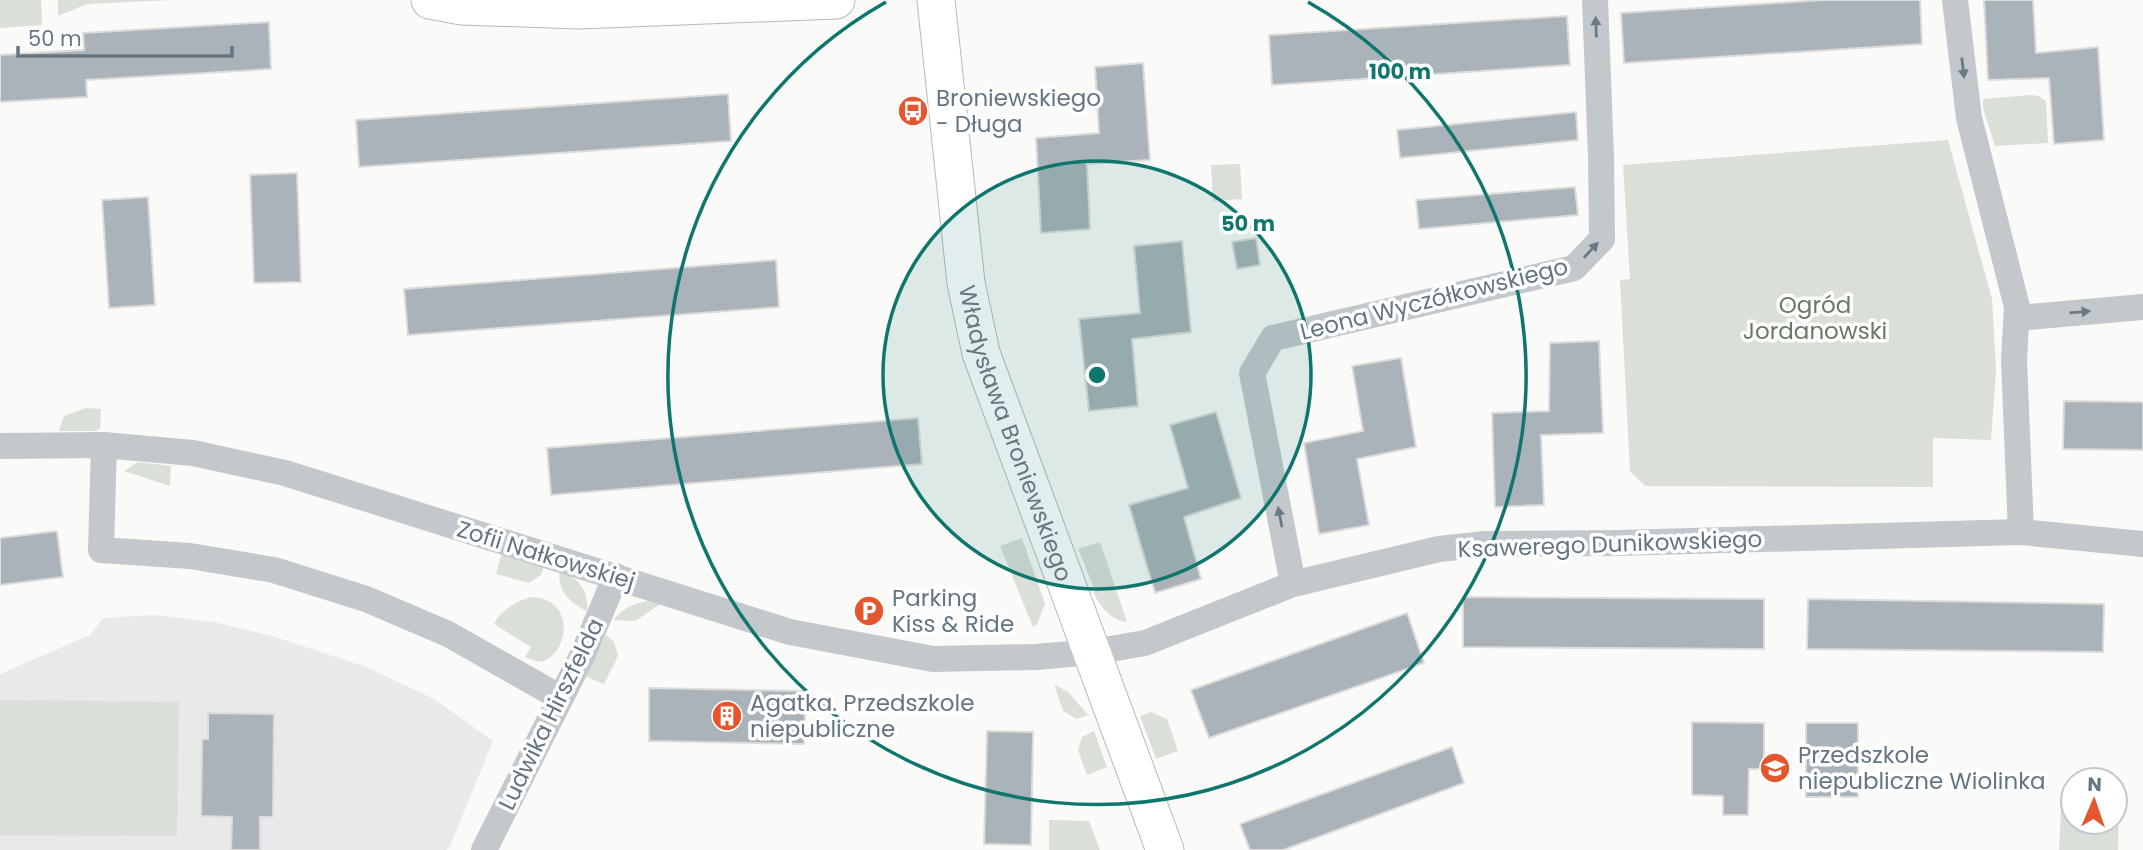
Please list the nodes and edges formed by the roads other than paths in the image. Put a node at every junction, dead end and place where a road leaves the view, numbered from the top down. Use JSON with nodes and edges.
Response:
{"nodes":[{"id":1,"x":836,"y":0,"type":"edge"},
{"id":2,"x":936,"y":0,"type":"edge"},
{"id":3,"x":1595,"y":0,"type":"edge"},
{"id":4,"x":1955,"y":0,"type":"edge"},
{"id":5,"x":437,"y":1,"type":"edge"},
{"id":6,"x":2143,"y":307,"type":"edge"},
{"id":7,"x":2017,"y":318,"type":"junction"},
{"id":8,"x":104,"y":445,"type":"junction"},
{"id":9,"x":0,"y":446,"type":"edge"},
{"id":10,"x":2021,"y":531,"type":"junction"},
{"id":11,"x":2143,"y":544,"type":"edge"},
{"id":12,"x":616,"y":576,"type":"junction"},
{"id":13,"x":1293,"y":584,"type":"junction"},
{"id":14,"x":1093,"y":652,"type":"junction"},
{"id":15,"x":561,"y":698,"type":"junction"},
{"id":16,"x":484,"y":850,"type":"edge"},
{"id":17,"x":1165,"y":850,"type":"edge"}],
"edges":[{"from":1,"to":5,"type":"street"},
{"from":2,"to":14,"type":"street","name":"Władysława Broniewskiego"},
{"from":13,"to":3,"type":"street","name":"Leona Wyczółkowskiego","one_way":true},
{"from":4,"to":7,"type":"street","one_way":true},
{"from":7,"to":6,"type":"street","one_way":true},
{"from":7,"to":10,"type":"street"},
{"from":8,"to":9,"type":"street","name":"Zofii Nałkowskiej"},
{"from":8,"to":12,"type":"street","name":"Zofii Nałkowskiej"},
{"from":8,"to":15,"type":"street"},
{"from":10,"to":11,"type":"street","name":"Ksawerego Dunikowskiego"},
{"from":10,"to":13,"type":"street","name":"Ksawerego Dunikowskiego"},
{"from":12,"to":14,"type":"street","name":"Zofii Nałkowskiej"},
{"from":12,"to":15,"type":"street","name":"Ludwika Hirszfelda"},
{"from":13,"to":14,"type":"street","name":"Ksawerego Dunikowskiego"},
{"from":14,"to":17,"type":"street","name":"Władysława Broniewskiego"},
{"from":15,"to":16,"type":"street","name":"Ludwika Hirszfelda"}]}
